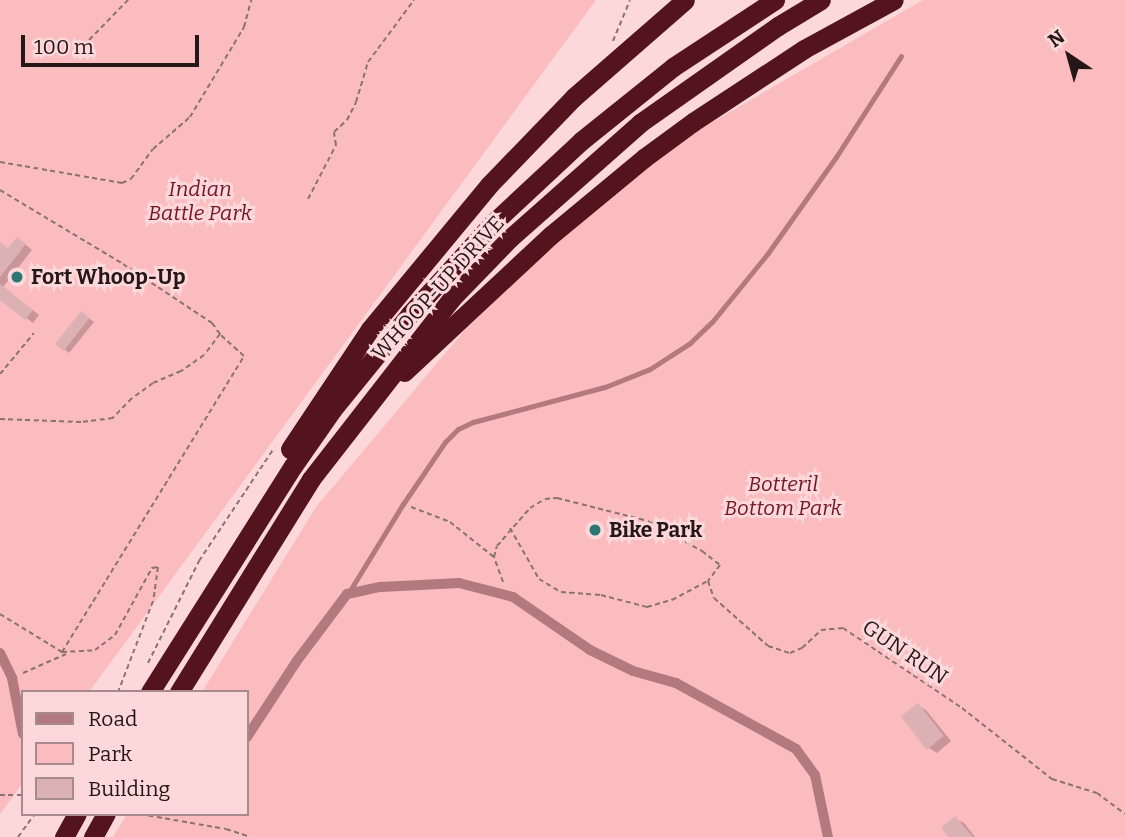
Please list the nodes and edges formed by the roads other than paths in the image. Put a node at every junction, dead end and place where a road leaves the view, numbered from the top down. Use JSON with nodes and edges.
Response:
{"nodes":[{"id":1,"x":685,"y":0,"type":"edge"},
{"id":2,"x":775,"y":0,"type":"edge"},
{"id":3,"x":821,"y":0,"type":"edge"},
{"id":4,"x":894,"y":0,"type":"edge"},
{"id":5,"x":901,"y":56,"type":"dead end"},
{"id":6,"x":353,"y":421,"type":"junction"},
{"id":7,"x":347,"y":594,"type":"junction"},
{"id":8,"x":0,"y":653,"type":"edge"},
{"id":9,"x":149,"y":690,"type":"edge"},
{"id":10,"x":149,"y":690,"type":"edge"},
{"id":11,"x":180,"y":690,"type":"edge"},
{"id":12,"x":21,"y":724,"type":"edge"},
{"id":13,"x":248,"y":736,"type":"edge"},
{"id":14,"x":76,"y":816,"type":"edge"},
{"id":15,"x":105,"y":816,"type":"edge"},
{"id":16,"x":64,"y":837,"type":"edge"},
{"id":17,"x":93,"y":837,"type":"edge"},
{"id":18,"x":828,"y":837,"type":"edge"}],
"edges":[{"from":1,"to":9,"type":"highway"},
{"from":2,"to":10,"type":"highway","name":"WHOOP-UP DRIVE"},
{"from":3,"to":6,"type":"highway","name":"WHOOP-UP DRIVE"},
{"from":4,"to":6,"type":"highway"},
{"from":5,"to":7,"type":"lane"},
{"from":6,"to":11,"type":"highway","name":"WHOOP-UP DRIVE"},
{"from":7,"to":13,"type":"street"},
{"from":7,"to":18,"type":"street"},
{"from":8,"to":12,"type":"street"},
{"from":14,"to":16,"type":"highway"},
{"from":15,"to":17,"type":"highway"}]}
